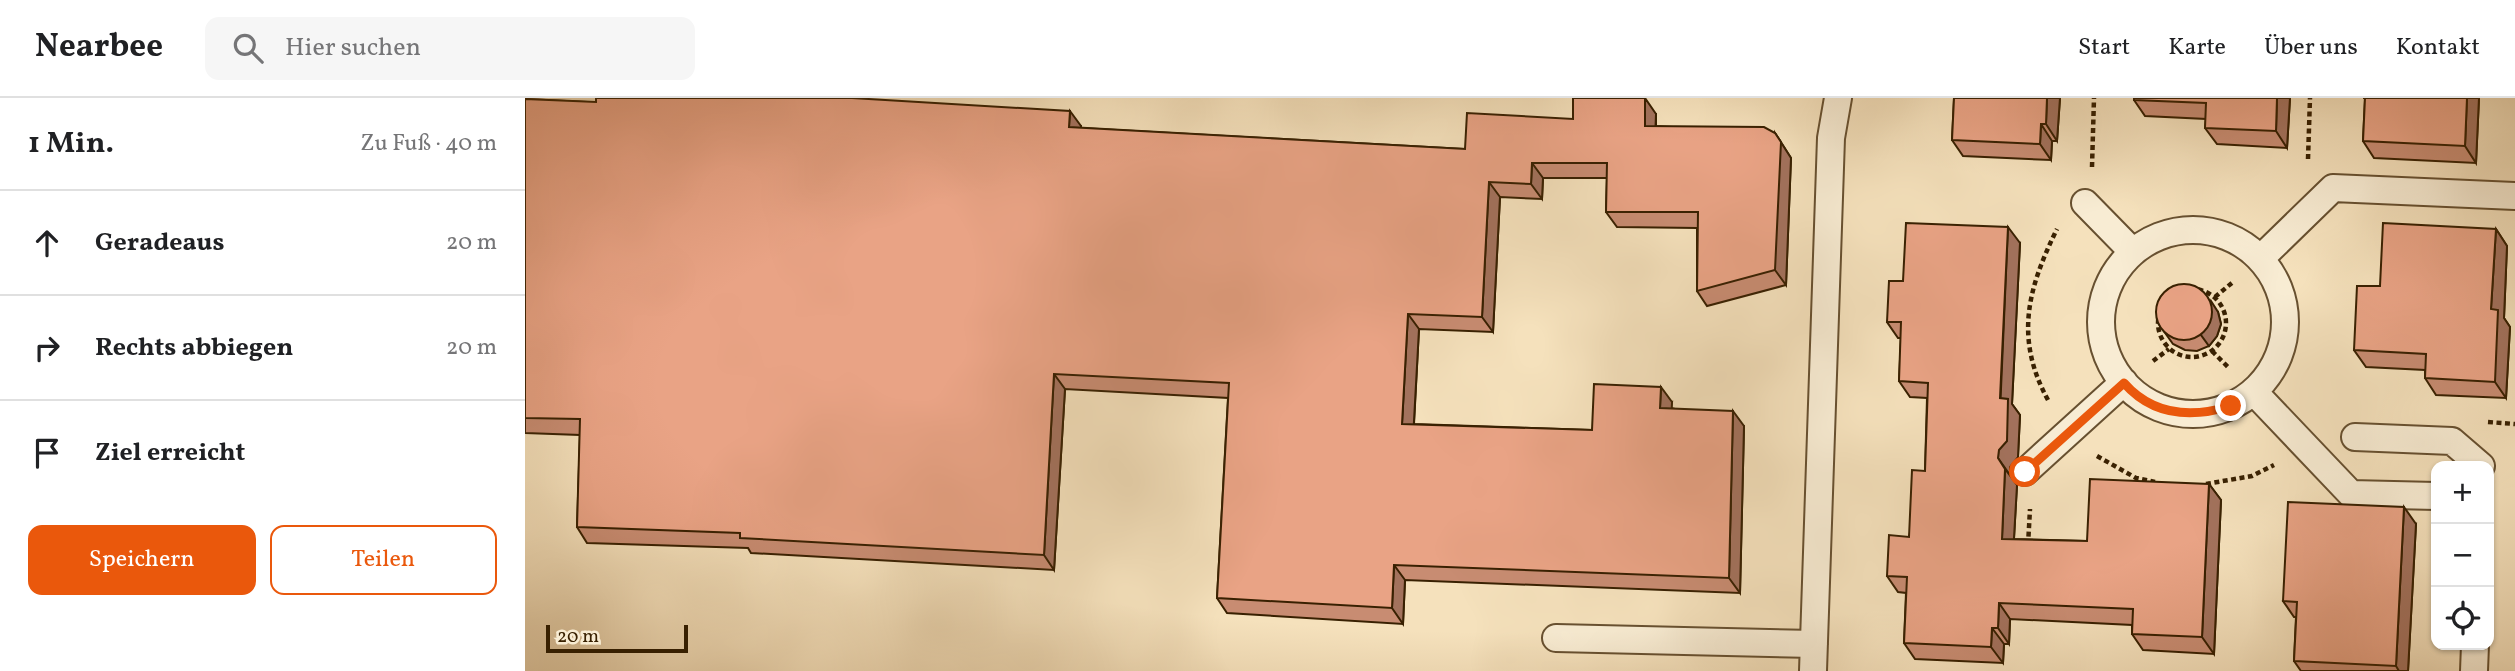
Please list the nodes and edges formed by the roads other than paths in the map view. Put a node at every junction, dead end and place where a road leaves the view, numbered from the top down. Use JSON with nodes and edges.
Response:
{"nodes":[{"id":1,"x":1839,"y":98,"type":"edge"},
{"id":2,"x":2515,"y":196,"type":"edge"},
{"id":3,"x":2085,"y":203,"type":"road end"},
{"id":4,"x":2133,"y":252,"type":"junction"},
{"id":5,"x":2260,"y":259,"type":"junction"},
{"id":6,"x":2124,"y":383,"type":"junction"},
{"id":7,"x":2254,"y":392,"type":"junction"},
{"id":8,"x":2355,"y":438,"type":"dead end"},
{"id":9,"x":2475,"y":461,"type":"edge"},
{"id":10,"x":2025,"y":472,"type":"road end"},
{"id":11,"x":2431,"y":496,"type":"edge"},
{"id":12,"x":1556,"y":638,"type":"dead end"},
{"id":13,"x":1814,"y":644,"type":"junction"},
{"id":14,"x":2475,"y":650,"type":"edge"},
{"id":15,"x":1813,"y":671,"type":"edge"},
{"id":16,"x":2474,"y":671,"type":"edge"}],
"edges":[{"from":1,"to":13,"type":"lane"},
{"from":2,"to":5,"type":"lane"},
{"from":3,"to":4,"type":"lane"},
{"from":4,"to":5,"type":"lane"},
{"from":4,"to":6,"type":"lane"},
{"from":5,"to":7,"type":"lane"},
{"from":6,"to":7,"type":"lane"},
{"from":6,"to":10,"type":"lane"},
{"from":7,"to":11,"type":"lane"},
{"from":8,"to":9,"type":"lane"},
{"from":12,"to":13,"type":"lane"},
{"from":13,"to":15,"type":"lane"},
{"from":14,"to":16,"type":"lane"}]}
